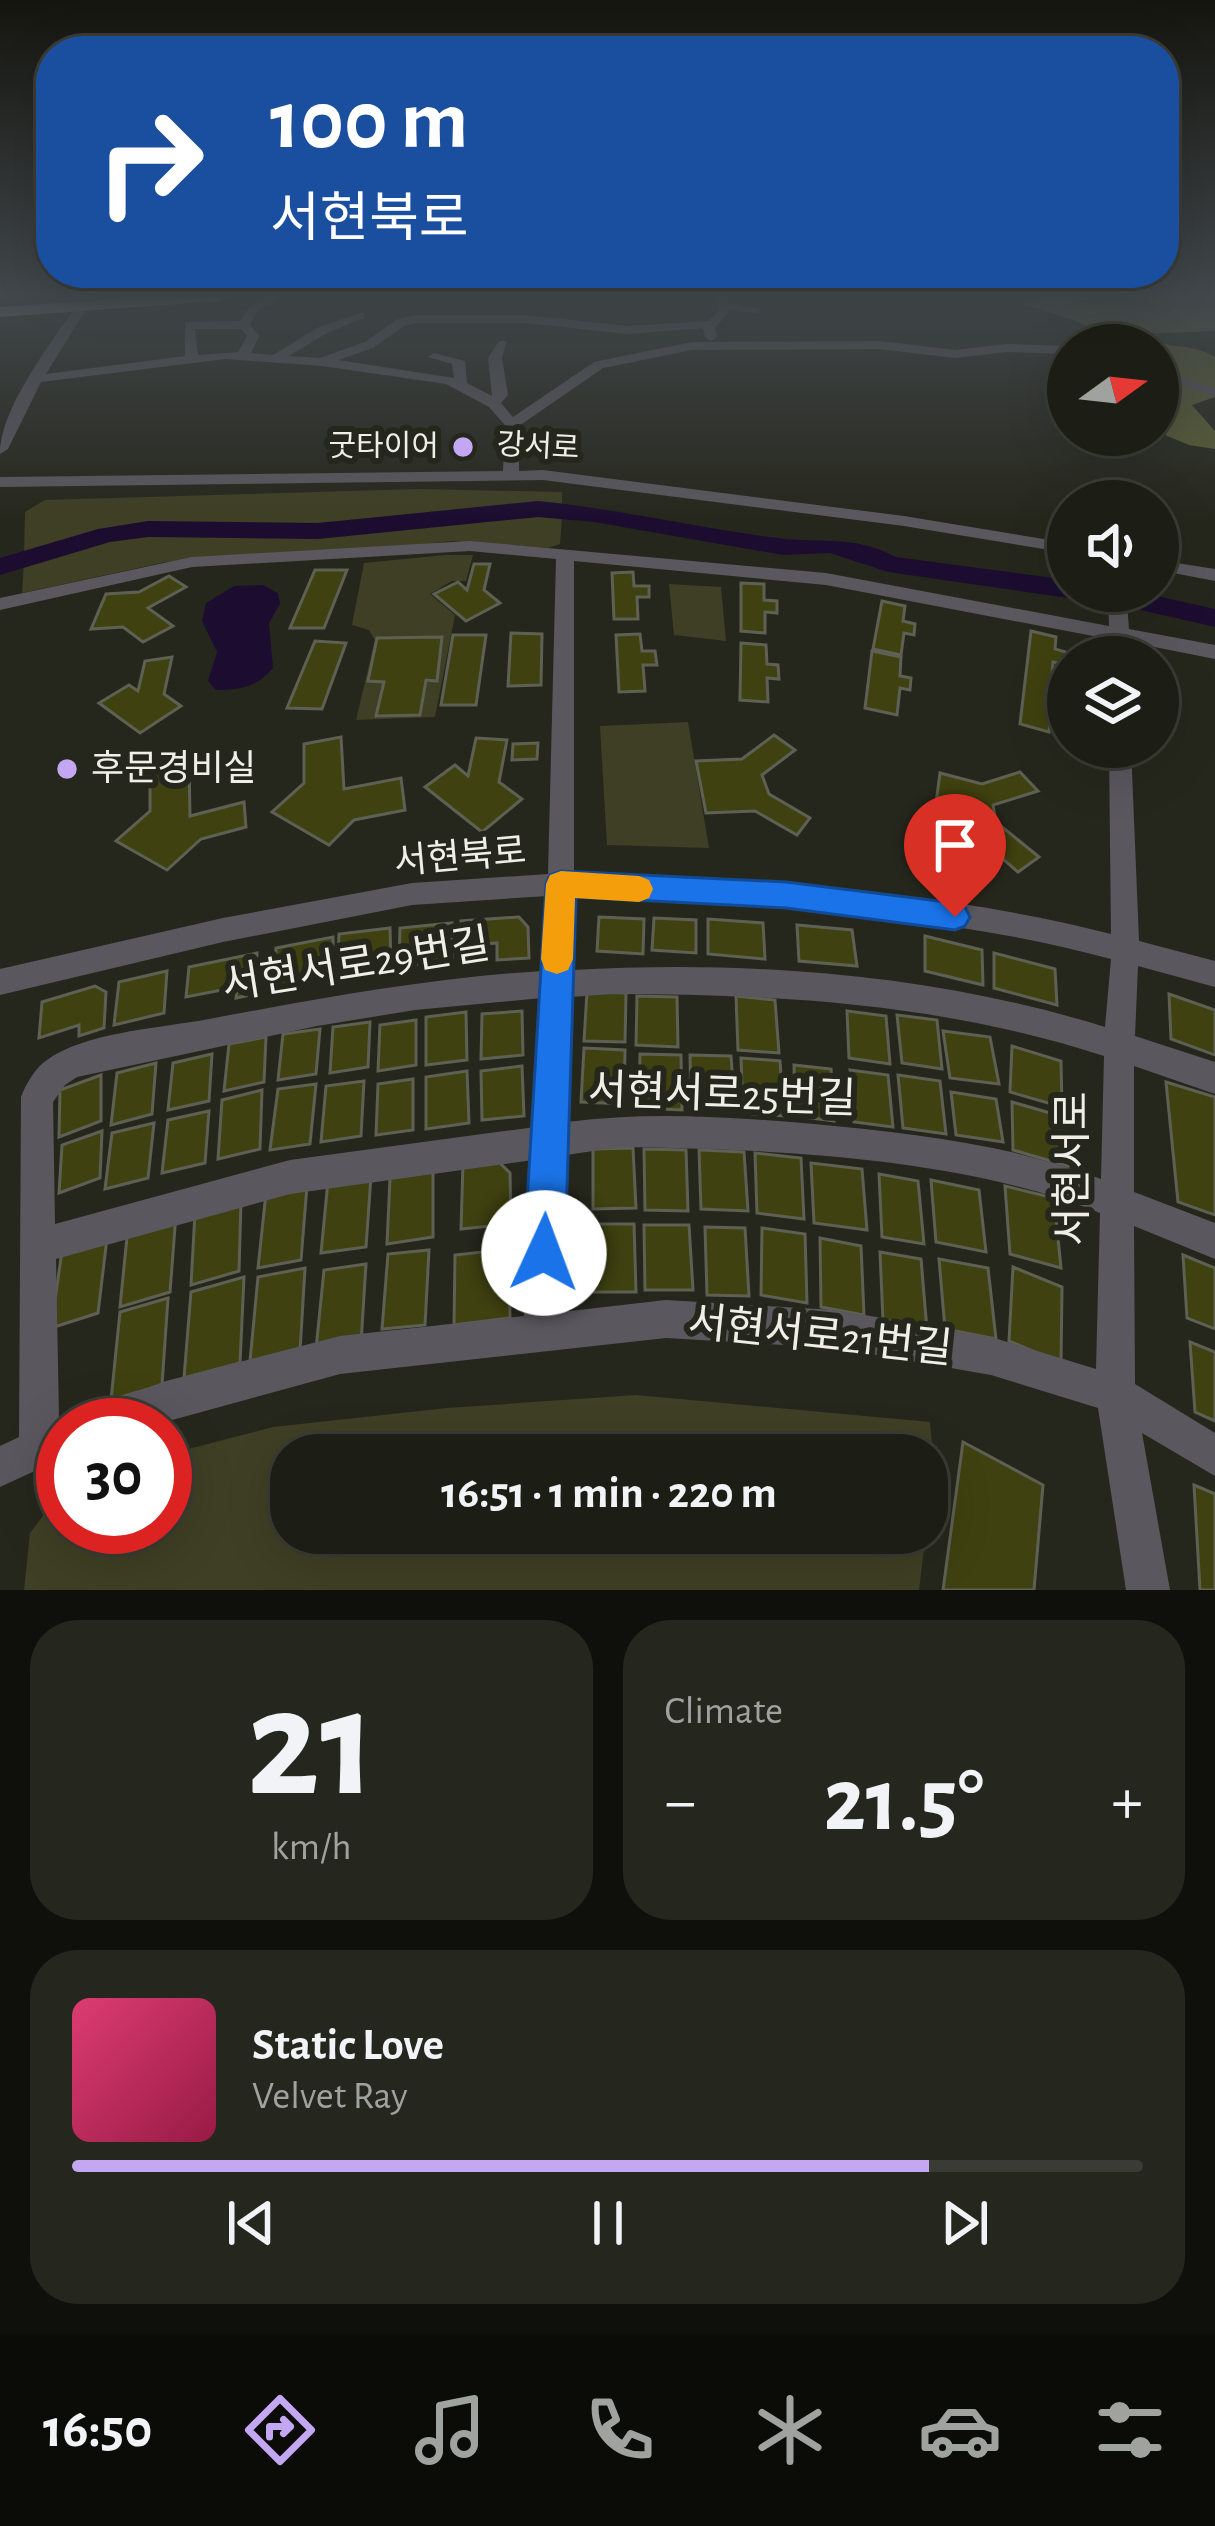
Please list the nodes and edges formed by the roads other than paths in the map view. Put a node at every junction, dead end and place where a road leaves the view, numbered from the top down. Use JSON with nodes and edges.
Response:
{"nodes":[{"id":1,"x":42,"y":370,"type":"edge"},
{"id":2,"x":105,"y":370,"type":"edge"},
{"id":3,"x":381,"y":370,"type":"edge"},
{"id":4,"x":459,"y":370,"type":"edge"},
{"id":5,"x":497,"y":370,"type":"edge"},
{"id":6,"x":594,"y":370,"type":"edge"},
{"id":7,"x":36,"y":379,"type":"junction"},
{"id":8,"x":461,"y":381,"type":"junction"},
{"id":9,"x":1179,"y":381,"type":"edge"},
{"id":10,"x":1210,"y":392,"type":"edge"},
{"id":11,"x":494,"y":402,"type":"junction"},
{"id":12,"x":512,"y":424,"type":"junction"},
{"id":13,"x":0,"y":449,"type":"edge"},
{"id":14,"x":511,"y":474,"type":"junction"},
{"id":15,"x":0,"y":482,"type":"edge"},
{"id":16,"x":1047,"y":545,"type":"edge"},
{"id":17,"x":565,"y":554,"type":"junction"},
{"id":18,"x":1179,"y":569,"type":"edge"},
{"id":19,"x":1215,"y":575,"type":"edge"},
{"id":20,"x":0,"y":604,"type":"edge"},
{"id":21,"x":1119,"y":612,"type":"edge"},
{"id":22,"x":1120,"y":628,"type":"junction"},
{"id":23,"x":1120,"y":636,"type":"edge"},
{"id":24,"x":1215,"y":652,"type":"edge"},
{"id":25,"x":1121,"y":768,"type":"edge"},
{"id":26,"x":561,"y":884,"type":"junction"},
{"id":27,"x":1125,"y":953,"type":"junction"},
{"id":28,"x":1215,"y":974,"type":"edge"},
{"id":29,"x":0,"y":982,"type":"edge"},
{"id":30,"x":555,"y":984,"type":"junction"},
{"id":31,"x":1119,"y":1046,"type":"junction"},
{"id":32,"x":1215,"y":1078,"type":"edge"},
{"id":33,"x":548,"y":1137,"type":"junction"},
{"id":34,"x":1119,"y":1204,"type":"junction"},
{"id":35,"x":1215,"y":1240,"type":"edge"},
{"id":36,"x":38,"y":1246,"type":"junction"},
{"id":37,"x":542,"y":1330,"type":"junction"},
{"id":38,"x":1115,"y":1394,"type":"junction"},
{"id":39,"x":48,"y":1398,"type":"edge"},
{"id":40,"x":177,"y":1398,"type":"edge"},
{"id":41,"x":36,"y":1449,"type":"edge"},
{"id":42,"x":1215,"y":1456,"type":"edge"},
{"id":43,"x":0,"y":1467,"type":"edge"},
{"id":44,"x":1148,"y":1590,"type":"edge"}],
"edges":[{"from":1,"to":7,"type":"street"},
{"from":2,"to":7,"type":"street"},
{"from":3,"to":8,"type":"street"},
{"from":4,"to":8,"type":"street"},
{"from":5,"to":11,"type":"street"},
{"from":6,"to":12,"type":"street"},
{"from":7,"to":13,"type":"street"},
{"from":8,"to":11,"type":"street"},
{"from":9,"to":10,"type":"street"},
{"from":11,"to":12,"type":"street"},
{"from":12,"to":14,"type":"street"},
{"from":14,"to":15,"type":"street","name":"강서로"},
{"from":14,"to":16,"type":"street","name":"강서로"},
{"from":17,"to":20,"type":"street"},
{"from":17,"to":22,"type":"street"},
{"from":17,"to":26,"type":"street"},
{"from":18,"to":19,"type":"street"},
{"from":21,"to":22,"type":"street"},
{"from":22,"to":23,"type":"street"},
{"from":22,"to":24,"type":"street"},
{"from":25,"to":27,"type":"street","name":"서현서로"},
{"from":26,"to":27,"type":"street","name":"서현북로"},
{"from":26,"to":29,"type":"street","name":"서현북로"},
{"from":26,"to":30,"type":"street"},
{"from":27,"to":28,"type":"street","name":"서현북로"},
{"from":27,"to":31,"type":"street","name":"서현서로"},
{"from":30,"to":31,"type":"street","name":"서현서로29번길"},
{"from":30,"to":33,"type":"street"},
{"from":30,"to":36,"type":"street","name":"서현서로29번길"},
{"from":31,"to":32,"type":"street","name":"서현서로29번길"},
{"from":31,"to":34,"type":"street","name":"서현서로"},
{"from":33,"to":34,"type":"street","name":"서현서로25번길"},
{"from":33,"to":36,"type":"street","name":"서현서로25번길"},
{"from":33,"to":37,"type":"street"},
{"from":34,"to":35,"type":"street","name":"서현서로25번길"},
{"from":34,"to":38,"type":"street","name":"서현서로"},
{"from":36,"to":39,"type":"street","name":"서현서로29번길"},
{"from":37,"to":38,"type":"street","name":"서현서로21번길"},
{"from":37,"to":40,"type":"street","name":"서현서로21번길"},
{"from":38,"to":42,"type":"street","name":"서현서로21번길"},
{"from":38,"to":44,"type":"street","name":"서현서로"},
{"from":41,"to":43,"type":"street"}]}
